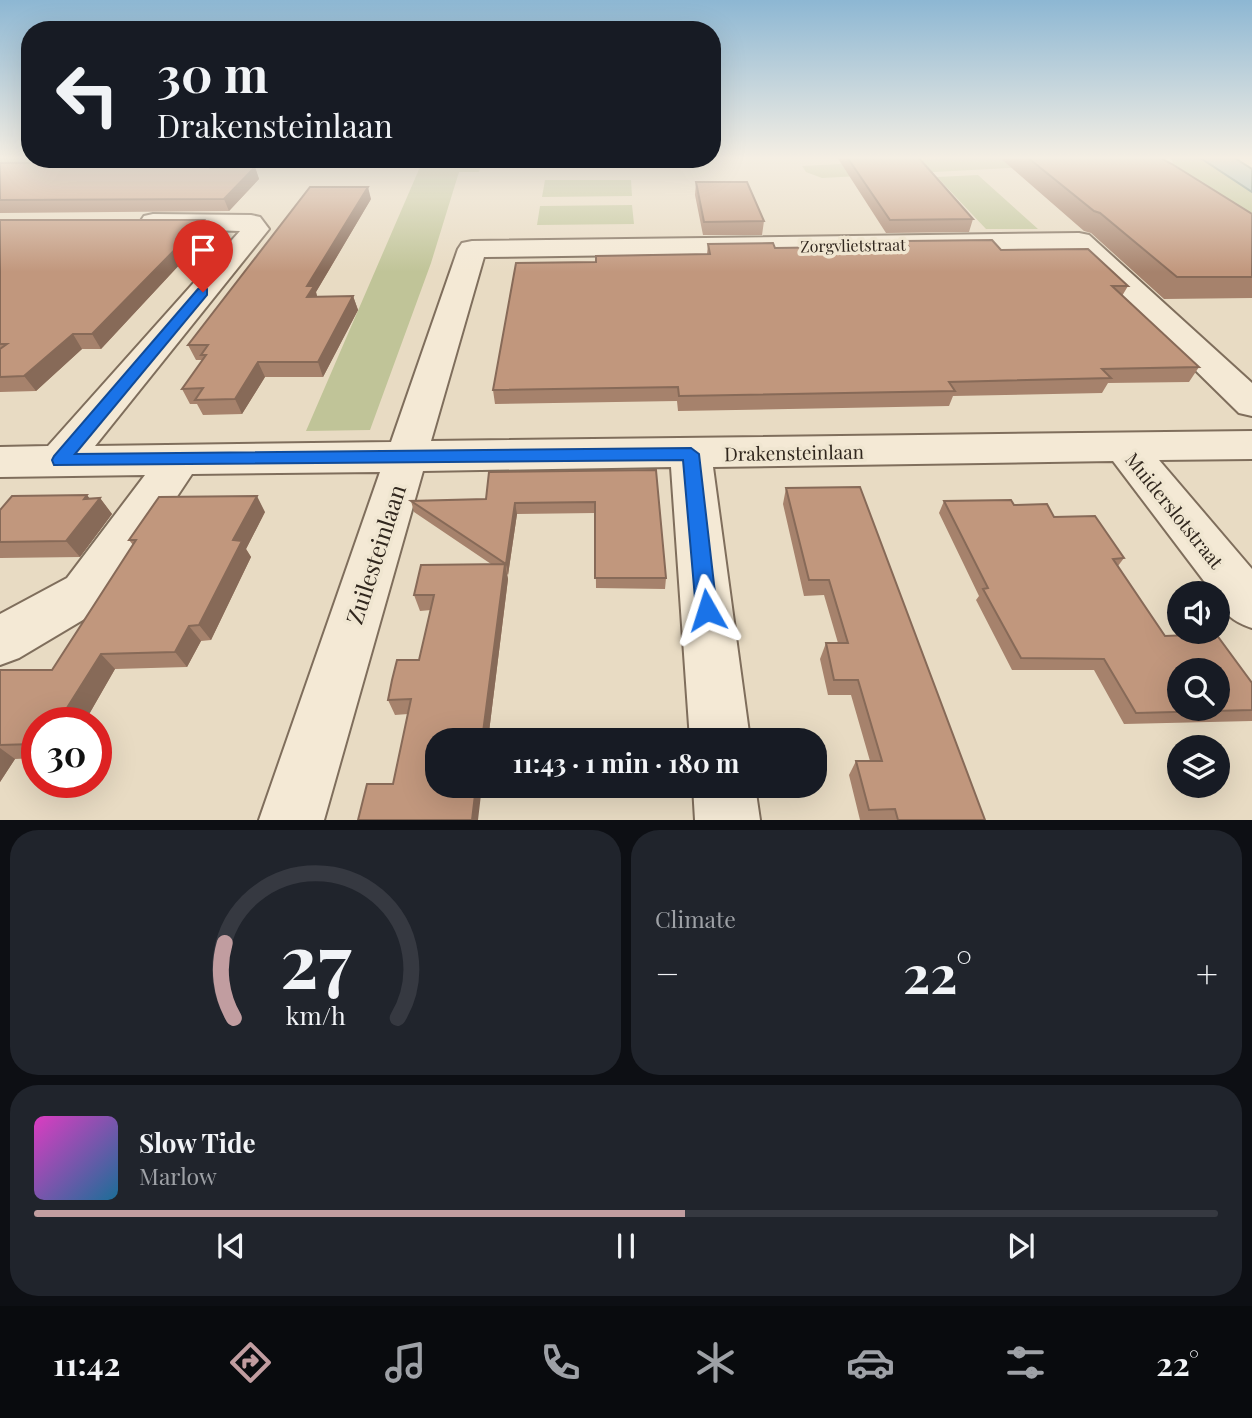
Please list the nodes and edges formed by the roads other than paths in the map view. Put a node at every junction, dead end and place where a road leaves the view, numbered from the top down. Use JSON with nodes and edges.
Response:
{"nodes":[{"id":1,"x":125,"y":222,"type":"edge"},
{"id":2,"x":472,"y":249,"type":"joint"},
{"id":3,"x":1252,"y":404,"type":"edge"},
{"id":4,"x":1252,"y":445,"type":"edge"},
{"id":5,"x":1124,"y":446,"type":"junction"},
{"id":6,"x":691,"y":454,"type":"junction"},
{"id":7,"x":406,"y":458,"type":"junction"},
{"id":8,"x":180,"y":459,"type":"junction"},
{"id":9,"x":61,"y":460,"type":"junction"},
{"id":10,"x":0,"y":462,"type":"edge"},
{"id":11,"x":1252,"y":606,"type":"edge"},
{"id":12,"x":0,"y":641,"type":"edge"},
{"id":13,"x":719,"y":728,"type":"edge"},
{"id":14,"x":725,"y":798,"type":"edge"},
{"id":15,"x":291,"y":820,"type":"edge"},
{"id":16,"x":727,"y":820,"type":"edge"}],
"edges":[{"from":1,"to":9,"type":"street"},
{"from":2,"to":3,"type":"street","name":"Zorgvlietstraat"},
{"from":2,"to":7,"type":"street","name":"Zuilesteinlaan"},
{"from":4,"to":5,"type":"street","name":"Drakensteinlaan"},
{"from":5,"to":6,"type":"street","name":"Drakensteinlaan"},
{"from":5,"to":11,"type":"street","name":"Muiderslotstraat"},
{"from":6,"to":7,"type":"street","name":"Drakensteinlaan"},
{"from":6,"to":13,"type":"street"},
{"from":7,"to":8,"type":"street","name":"Drakensteinlaan"},
{"from":7,"to":15,"type":"street","name":"Zuilesteinlaan"},
{"from":8,"to":9,"type":"street","name":"Drakensteinlaan"},
{"from":8,"to":12,"type":"street"},
{"from":9,"to":10,"type":"street","name":"Drakensteinlaan"},
{"from":14,"to":16,"type":"street"}]}
